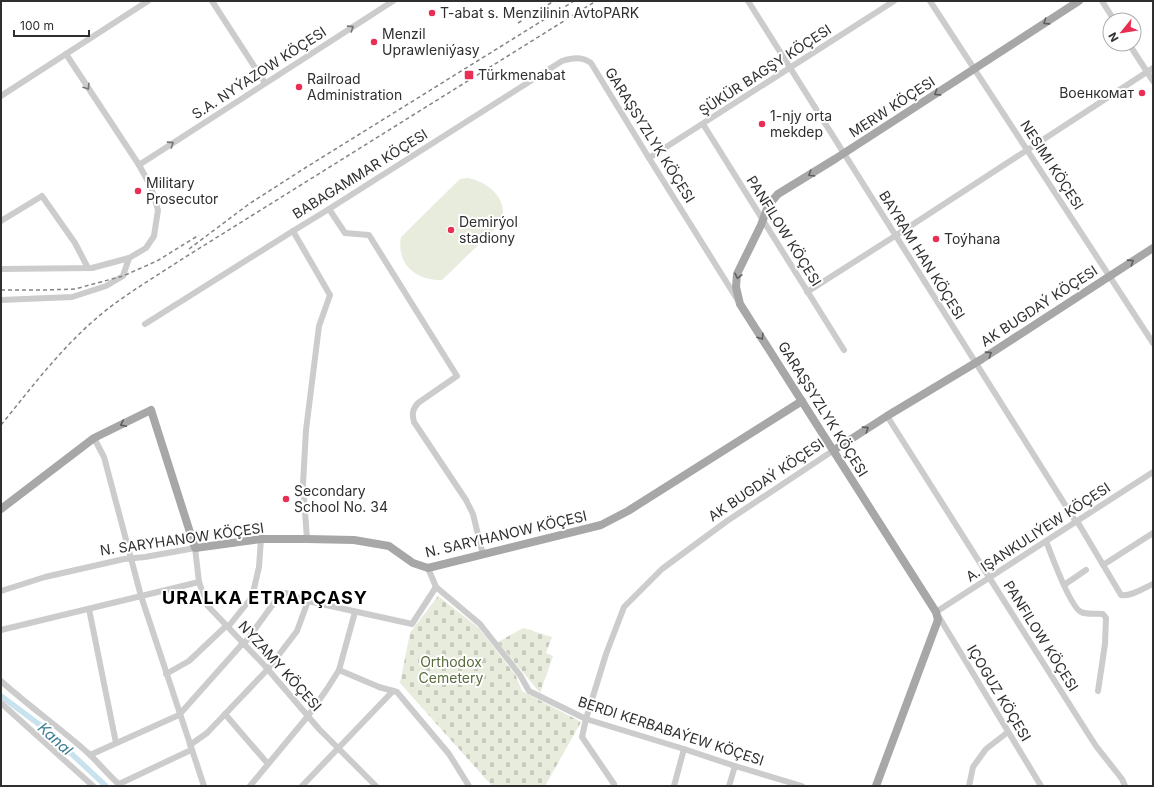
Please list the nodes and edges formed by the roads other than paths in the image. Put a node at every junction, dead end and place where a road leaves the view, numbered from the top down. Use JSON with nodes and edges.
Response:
{"nodes":[{"id":1,"x":148,"y":1,"type":"edge"},
{"id":2,"x":212,"y":1,"type":"edge"},
{"id":3,"x":748,"y":1,"type":"edge"},
{"id":4,"x":894,"y":1,"type":"edge"},
{"id":5,"x":930,"y":1,"type":"edge"},
{"id":6,"x":1079,"y":1,"type":"edge"},
{"id":7,"x":1102,"y":1,"type":"edge"},
{"id":8,"x":391,"y":2,"type":"edge"},
{"id":9,"x":1109,"y":12,"type":"edge"},
{"id":10,"x":1134,"y":52,"type":"edge"},
{"id":11,"x":66,"y":54,"type":"junction"},
{"id":12,"x":591,"y":63,"type":"joint"},
{"id":13,"x":790,"y":68,"type":"junction"},
{"id":14,"x":1153,"y":68,"type":"edge"},
{"id":15,"x":974,"y":69,"type":"junction"},
{"id":16,"x":1147,"y":72,"type":"junction"},
{"id":17,"x":1153,"y":81,"type":"edge"},
{"id":18,"x":265,"y":83,"type":"junction"},
{"id":19,"x":1,"y":96,"type":"edge"},
{"id":20,"x":703,"y":124,"type":"junction"},
{"id":21,"x":1028,"y":150,"type":"junction"},
{"id":22,"x":844,"y":153,"type":"junction"},
{"id":23,"x":649,"y":158,"type":"junction"},
{"id":24,"x":138,"y":165,"type":"junction"},
{"id":25,"x":329,"y":209,"type":"junction"},
{"id":26,"x":763,"y":219,"type":"junction"},
{"id":27,"x":1,"y":221,"type":"edge"},
{"id":28,"x":293,"y":231,"type":"junction"},
{"id":29,"x":895,"y":236,"type":"junction"},
{"id":30,"x":1153,"y":248,"type":"edge"},
{"id":31,"x":129,"y":258,"type":"junction"},
{"id":32,"x":88,"y":268,"type":"junction"},
{"id":33,"x":1,"y":269,"type":"edge"},
{"id":34,"x":1109,"y":276,"type":"junction"},
{"id":35,"x":807,"y":292,"type":"junction"},
{"id":36,"x":1,"y":300,"type":"edge"},
{"id":37,"x":740,"y":304,"type":"junction"},
{"id":38,"x":145,"y":324,"type":"dead end"},
{"id":39,"x":1153,"y":343,"type":"edge"},
{"id":40,"x":844,"y":350,"type":"dead end"},
{"id":41,"x":975,"y":363,"type":"junction"},
{"id":42,"x":802,"y":401,"type":"junction"},
{"id":43,"x":887,"y":416,"type":"junction"},
{"id":44,"x":94,"y":438,"type":"junction"},
{"id":45,"x":834,"y":450,"type":"junction"},
{"id":46,"x":1153,"y":472,"type":"edge"},
{"id":47,"x":1,"y":509,"type":"edge"},
{"id":48,"x":1077,"y":521,"type":"junction"},
{"id":49,"x":1153,"y":533,"type":"edge"},
{"id":50,"x":307,"y":538,"type":"junction"},
{"id":51,"x":261,"y":539,"type":"junction"},
{"id":52,"x":1046,"y":541,"type":"junction"},
{"id":53,"x":195,"y":548,"type":"junction"},
{"id":54,"x":483,"y":555,"type":"junction"},
{"id":55,"x":130,"y":558,"type":"junction"},
{"id":56,"x":1103,"y":565,"type":"junction"},
{"id":57,"x":428,"y":568,"type":"junction"},
{"id":58,"x":1086,"y":570,"type":"dead end"},
{"id":59,"x":990,"y":578,"type":"junction"},
{"id":60,"x":199,"y":582,"type":"junction"},
{"id":61,"x":1153,"y":584,"type":"edge"},
{"id":62,"x":1064,"y":585,"type":"junction"},
{"id":63,"x":436,"y":587,"type":"junction"},
{"id":64,"x":1,"y":591,"type":"edge"},
{"id":65,"x":141,"y":596,"type":"junction"},
{"id":66,"x":308,"y":601,"type":"junction"},
{"id":67,"x":89,"y":609,"type":"junction"},
{"id":68,"x":355,"y":612,"type":"junction"},
{"id":69,"x":936,"y":612,"type":"junction"},
{"id":70,"x":227,"y":626,"type":"junction"},
{"id":71,"x":1,"y":630,"type":"edge"},
{"id":72,"x":244,"y":643,"type":"junction"},
{"id":73,"x":268,"y":669,"type":"junction"},
{"id":74,"x":339,"y":670,"type":"junction"},
{"id":75,"x":166,"y":674,"type":"junction"},
{"id":76,"x":1,"y":681,"type":"edge"},
{"id":77,"x":392,"y":691,"type":"junction"},
{"id":78,"x":1098,"y":691,"type":"dead end"},
{"id":79,"x":1,"y":703,"type":"edge"},
{"id":80,"x":225,"y":714,"type":"junction"},
{"id":81,"x":180,"y":715,"type":"junction"},
{"id":82,"x":308,"y":716,"type":"junction"},
{"id":83,"x":586,"y":719,"type":"junction"},
{"id":84,"x":1008,"y":732,"type":"junction"},
{"id":85,"x":116,"y":743,"type":"junction"},
{"id":86,"x":191,"y":748,"type":"junction"},
{"id":87,"x":338,"y":748,"type":"junction"},
{"id":88,"x":684,"y":749,"type":"junction"},
{"id":89,"x":90,"y":755,"type":"junction"},
{"id":90,"x":268,"y":764,"type":"junction"},
{"id":91,"x":734,"y":766,"type":"junction"},
{"id":92,"x":789,"y":784,"type":"edge"},
{"id":93,"x":120,"y":785,"type":"edge"},
{"id":94,"x":93,"y":786,"type":"edge"},
{"id":95,"x":204,"y":786,"type":"edge"},
{"id":96,"x":250,"y":786,"type":"edge"},
{"id":97,"x":302,"y":786,"type":"edge"},
{"id":98,"x":376,"y":786,"type":"edge"},
{"id":99,"x":469,"y":786,"type":"edge"},
{"id":100,"x":613,"y":786,"type":"edge"},
{"id":101,"x":674,"y":786,"type":"edge"},
{"id":102,"x":729,"y":786,"type":"edge"},
{"id":103,"x":802,"y":786,"type":"edge"},
{"id":104,"x":876,"y":786,"type":"edge"},
{"id":105,"x":968,"y":786,"type":"edge"},
{"id":106,"x":1041,"y":786,"type":"edge"},
{"id":107,"x":1125,"y":786,"type":"edge"}],
"edges":[{"from":1,"to":11,"type":"street"},
{"from":2,"to":18,"type":"street"},
{"from":3,"to":13,"type":"street","name":"BAYRAM HAN KÖÇESI"},
{"from":4,"to":13,"type":"street","name":"ŞÜKÜR BAGŞY KÖÇESI"},
{"from":5,"to":15,"type":"street","name":"NESIMI KÖÇESI"},
{"from":6,"to":15,"type":"main road","name":"MERW KÖÇESI","one_way":true},
{"from":7,"to":9,"type":"street"},
{"from":18,"to":8,"type":"street","name":"S.A. NYÝAZOW KÖÇESI","one_way":true},
{"from":10,"to":16,"type":"street"},
{"from":11,"to":19,"type":"street"},
{"from":11,"to":24,"type":"street","one_way":true},
{"from":12,"to":23,"type":"street","name":"GARAŞSYZLYK KÖÇESI"},
{"from":12,"to":25,"type":"street","name":"BABAGAMMAR KÖÇESI"},
{"from":13,"to":20,"type":"street","name":"ŞÜKÜR BAGŞY KÖÇESI"},
{"from":13,"to":22,"type":"street","name":"BAYRAM HAN KÖÇESI"},
{"from":14,"to":16,"type":"street"},
{"from":15,"to":21,"type":"street","name":"NESIMI KÖÇESI"},
{"from":15,"to":22,"type":"main road","name":"MERW KÖÇESI","one_way":true},
{"from":16,"to":17,"type":"street"},
{"from":16,"to":21,"type":"street"},
{"from":24,"to":18,"type":"street","name":"S.A. NYÝAZOW KÖÇESI","one_way":true},
{"from":20,"to":23,"type":"street","name":"ŞÜKÜR BAGŞY KÖÇESI"},
{"from":20,"to":26,"type":"street","name":"PANFILOW KÖÇESI"},
{"from":21,"to":29,"type":"street"},
{"from":21,"to":34,"type":"street","name":"NESIMI KÖÇESI"},
{"from":22,"to":26,"type":"main road","name":"MERW KÖÇESI","one_way":true},
{"from":22,"to":29,"type":"street","name":"BAYRAM HAN KÖÇESI"},
{"from":23,"to":37,"type":"street","name":"GARAŞSYZLYK KÖÇESI"},
{"from":24,"to":31,"type":"street"},
{"from":25,"to":28,"type":"street","name":"BABAGAMMAR KÖÇESI"},
{"from":25,"to":54,"type":"street"},
{"from":26,"to":35,"type":"street","name":"PANFILOW KÖÇESI"},
{"from":26,"to":37,"type":"main road","name":"MERW KÖÇESI","one_way":true},
{"from":27,"to":32,"type":"street"},
{"from":28,"to":38,"type":"street","name":"BABAGAMMAR KÖÇESI"},
{"from":28,"to":50,"type":"street"},
{"from":29,"to":35,"type":"street"},
{"from":29,"to":41,"type":"street","name":"BAYRAM HAN KÖÇESI"},
{"from":34,"to":30,"type":"main road","name":"AK BUGDAÝ KÖÇESI","one_way":true},
{"from":31,"to":32,"type":"street"},
{"from":31,"to":36,"type":"street"},
{"from":32,"to":33,"type":"street"},
{"from":34,"to":39,"type":"street","name":"NESIMI KÖÇESI"},
{"from":41,"to":34,"type":"main road","name":"AK BUGDAÝ KÖÇESI","one_way":true},
{"from":35,"to":40,"type":"street","name":"PANFILOW KÖÇESI"},
{"from":37,"to":42,"type":"main road","name":"GARAŞSYZLYK KÖÇESI","one_way":true},
{"from":41,"to":43,"type":"main road","name":"AK BUGDAÝ KÖÇESI"},
{"from":41,"to":48,"type":"street","name":"BAYRAM HAN KÖÇESI"},
{"from":42,"to":45,"type":"main road","name":"GARAŞSYZLYK KÖÇESI"},
{"from":42,"to":54,"type":"main road","name":"N. SARYHANOW KÖÇESI"},
{"from":45,"to":43,"type":"main road","name":"AK BUGDAÝ KÖÇESI","one_way":true},
{"from":43,"to":59,"type":"street","name":"PANFILOW KÖÇESI"},
{"from":44,"to":47,"type":"main road"},
{"from":53,"to":44,"type":"main road","name":"NYZAMY KÖÇESI","one_way":true},
{"from":44,"to":55,"type":"street"},
{"from":45,"to":69,"type":"main road","name":"GARAŞSYZLYK KÖÇESI"},
{"from":45,"to":83,"type":"street","name":"AK BUGDAÝ KÖÇESI"},
{"from":46,"to":48,"type":"street","name":"A. IŞANKULIÝEW KÖÇESI"},
{"from":48,"to":52,"type":"street","name":"A. IŞANKULIÝEW KÖÇESI"},
{"from":48,"to":56,"type":"street","name":"BAYRAM HAN KÖÇESI"},
{"from":49,"to":56,"type":"street"},
{"from":50,"to":51,"type":"main road","name":"N. SARYHANOW KÖÇESI"},
{"from":50,"to":57,"type":"main road","name":"N. SARYHANOW KÖÇESI"},
{"from":51,"to":53,"type":"main road","name":"N. SARYHANOW KÖÇESI"},
{"from":51,"to":70,"type":"street"},
{"from":52,"to":59,"type":"street","name":"A. IŞANKULIÝEW KÖÇESI"},
{"from":52,"to":62,"type":"street"},
{"from":53,"to":55,"type":"street","name":"N. SARYHANOW KÖÇESI"},
{"from":53,"to":60,"type":"street","name":"NYZAMY KÖÇESI"},
{"from":54,"to":57,"type":"main road","name":"N. SARYHANOW KÖÇESI"},
{"from":55,"to":64,"type":"street","name":"N. SARYHANOW KÖÇESI"},
{"from":55,"to":65,"type":"street"},
{"from":56,"to":61,"type":"street","name":"BAYRAM HAN KÖÇESI"},
{"from":57,"to":63,"type":"street","name":"BERDI KERBABAÝEW KÖÇESI"},
{"from":58,"to":62,"type":"street"},
{"from":59,"to":69,"type":"street","name":"A. IŞANKULIÝEW KÖÇESI"},
{"from":59,"to":107,"type":"street","name":"PANFILOW KÖÇESI"},
{"from":60,"to":65,"type":"street"},
{"from":60,"to":70,"type":"street","name":"NYZAMY KÖÇESI"},
{"from":62,"to":78,"type":"street"},
{"from":63,"to":68,"type":"street"},
{"from":63,"to":83,"type":"street","name":"BERDI KERBABAÝEW KÖÇESI"},
{"from":65,"to":67,"type":"street"},
{"from":65,"to":75,"type":"street"},
{"from":66,"to":68,"type":"street"},
{"from":66,"to":72,"type":"street"},
{"from":66,"to":73,"type":"street"},
{"from":67,"to":71,"type":"street"},
{"from":67,"to":85,"type":"street"},
{"from":68,"to":74,"type":"street"},
{"from":69,"to":84,"type":"street","name":"IÇOGUZ KÖÇESI"},
{"from":69,"to":104,"type":"main road"},
{"from":70,"to":72,"type":"street","name":"NYZAMY KÖÇESI"},
{"from":70,"to":75,"type":"street"},
{"from":72,"to":73,"type":"street","name":"NYZAMY KÖÇESI"},
{"from":72,"to":81,"type":"street"},
{"from":73,"to":80,"type":"street"},
{"from":73,"to":82,"type":"street","name":"NYZAMY KÖÇESI"},
{"from":74,"to":77,"type":"street"},
{"from":74,"to":82,"type":"street"},
{"from":75,"to":81,"type":"street"},
{"from":76,"to":89,"type":"street"},
{"from":77,"to":87,"type":"street"},
{"from":77,"to":99,"type":"street"},
{"from":79,"to":94,"type":"street"},
{"from":80,"to":86,"type":"street"},
{"from":80,"to":90,"type":"street"},
{"from":81,"to":85,"type":"street"},
{"from":81,"to":86,"type":"street"},
{"from":82,"to":87,"type":"street","name":"NYZAMY KÖÇESI"},
{"from":82,"to":90,"type":"street"},
{"from":83,"to":88,"type":"street","name":"BERDI KERBABAÝEW KÖÇESI"},
{"from":83,"to":100,"type":"street","name":"AK BUGDAÝ KÖÇESI"},
{"from":84,"to":105,"type":"street"},
{"from":84,"to":106,"type":"street","name":"IÇOGUZ KÖÇESI"},
{"from":85,"to":89,"type":"street"},
{"from":86,"to":93,"type":"street"},
{"from":86,"to":95,"type":"street"},
{"from":87,"to":97,"type":"street"},
{"from":87,"to":98,"type":"street","name":"NYZAMY KÖÇESI"},
{"from":88,"to":91,"type":"street","name":"BERDI KERBABAÝEW KÖÇESI"},
{"from":88,"to":101,"type":"street"},
{"from":89,"to":93,"type":"street"},
{"from":90,"to":96,"type":"street"},
{"from":91,"to":92,"type":"street","name":"BERDI KERBABAÝEW KÖÇESI"},
{"from":91,"to":102,"type":"street"},
{"from":92,"to":103,"type":"street","name":"BERDI KERBABAÝEW KÖÇESI"}]}
